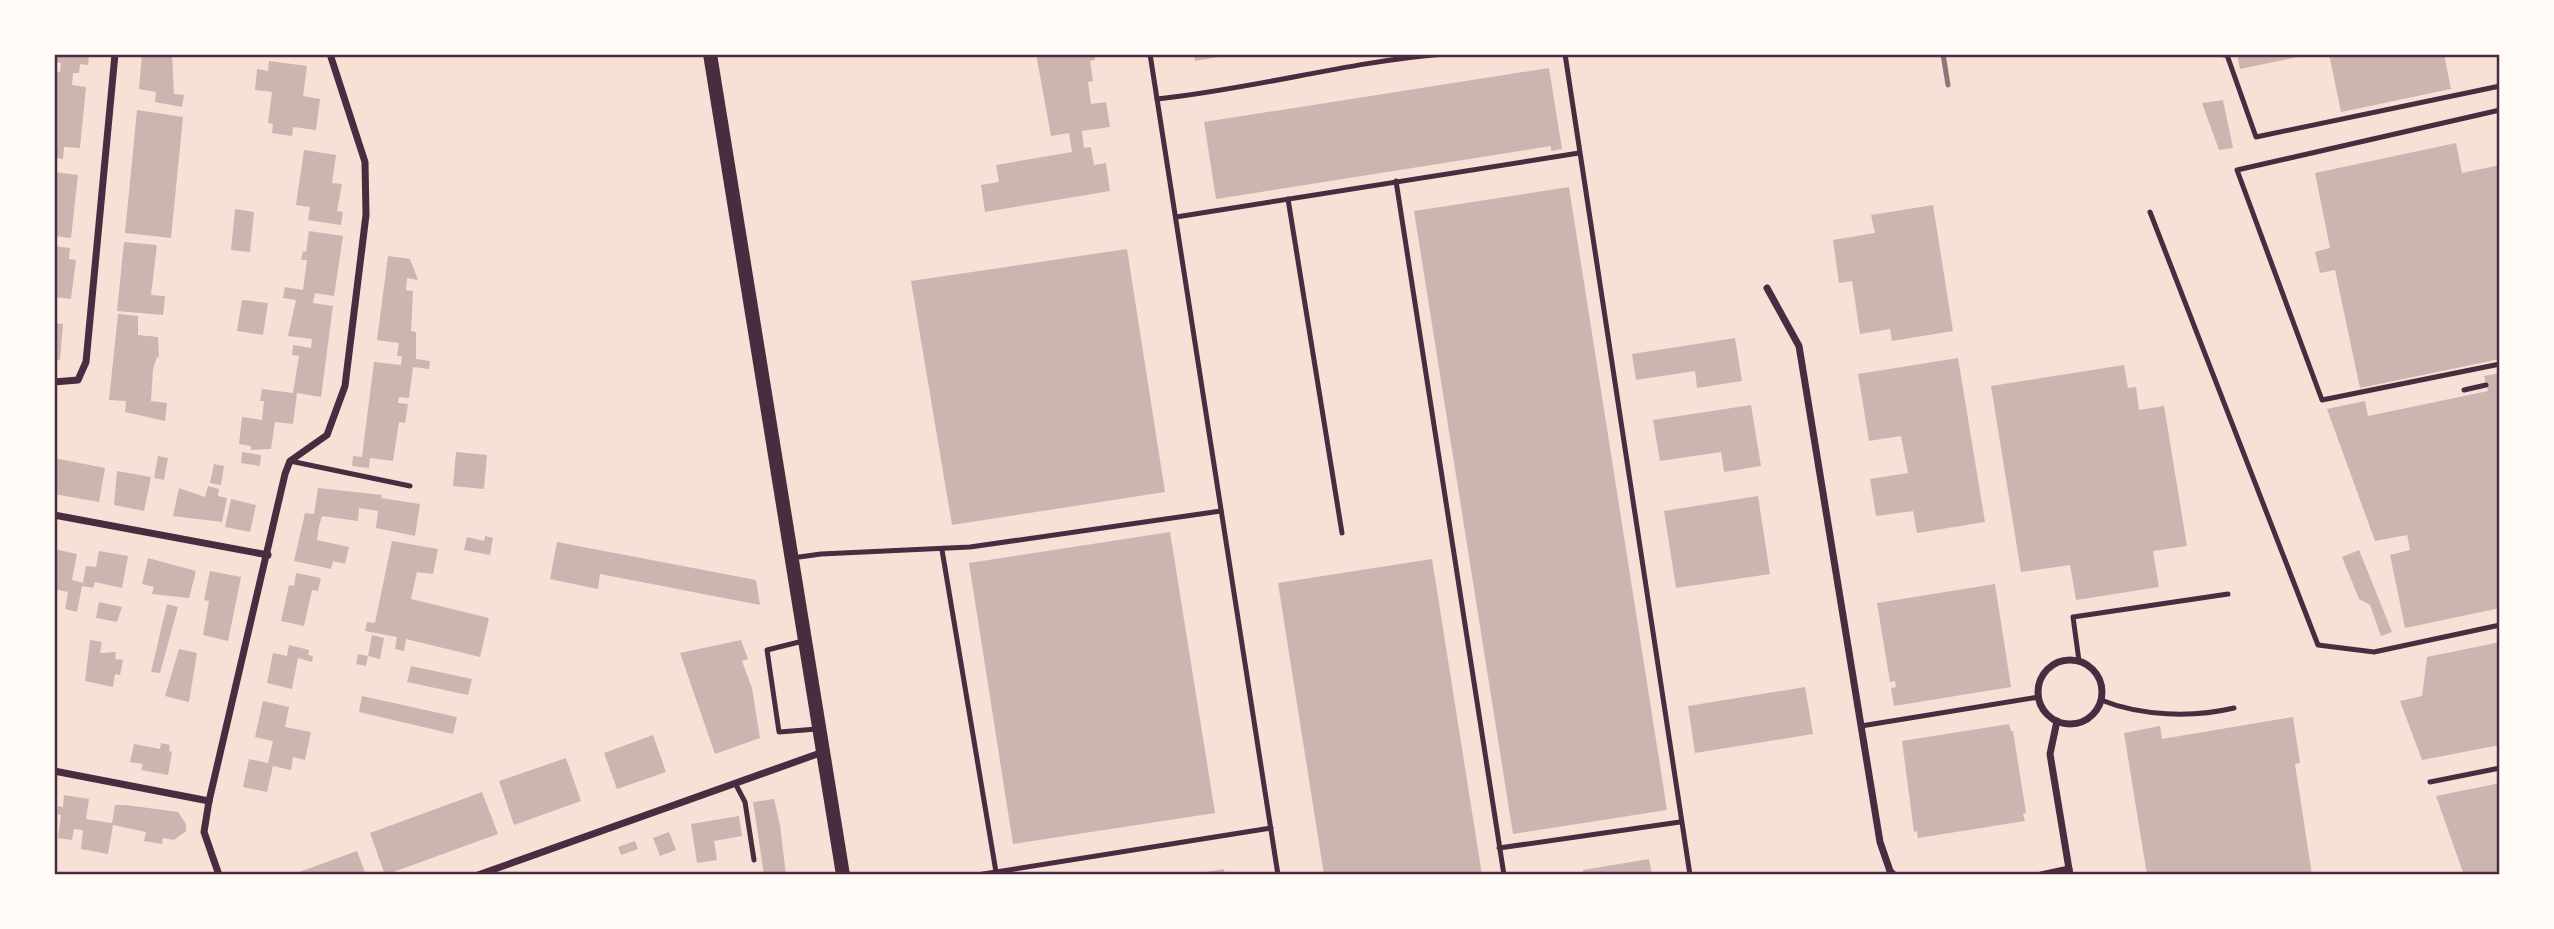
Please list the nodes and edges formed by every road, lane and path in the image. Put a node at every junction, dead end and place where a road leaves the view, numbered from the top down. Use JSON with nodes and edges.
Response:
{"nodes":[{"id":1,"x":115,"y":54,"type":"edge"},
{"id":2,"x":330,"y":54,"type":"edge"},
{"id":3,"x":710,"y":54,"type":"edge"},
{"id":4,"x":1150,"y":54,"type":"edge"},
{"id":5,"x":1443,"y":54,"type":"edge"},
{"id":6,"x":1565,"y":54,"type":"edge"},
{"id":7,"x":2214,"y":54,"type":"edge"},
{"id":8,"x":2500,"y":86,"type":"edge"},
{"id":9,"x":1157,"y":99,"type":"junction"},
{"id":10,"x":2500,"y":110,"type":"edge"},
{"id":11,"x":1579,"y":153,"type":"junction"},
{"id":12,"x":1396,"y":181,"type":"junction"},
{"id":13,"x":1288,"y":199,"type":"junction"},
{"id":14,"x":2150,"y":212,"type":"dead end"},
{"id":15,"x":1176,"y":217,"type":"junction"},
{"id":16,"x":1767,"y":288,"type":"dead end"},
{"id":17,"x":2500,"y":364,"type":"edge"},
{"id":18,"x":54,"y":382,"type":"edge"},
{"id":19,"x":2486,"y":385,"type":"dead end"},
{"id":20,"x":2463,"y":390,"type":"dead end"},
{"id":21,"x":290,"y":461,"type":"junction"},
{"id":22,"x":410,"y":486,"type":"dead end"},
{"id":23,"x":1221,"y":511,"type":"junction"},
{"id":24,"x":54,"y":514,"type":"edge"},
{"id":25,"x":1342,"y":533,"type":"dead end"},
{"id":26,"x":942,"y":550,"type":"junction"},
{"id":27,"x":268,"y":555,"type":"junction"},
{"id":28,"x":792,"y":558,"type":"junction"},
{"id":29,"x":2228,"y":593,"type":"dead end"},
{"id":30,"x":2500,"y":625,"type":"edge"},
{"id":31,"x":806,"y":640,"type":"junction"},
{"id":32,"x":2079,"y":661,"type":"junction"},
{"id":33,"x":2039,"y":697,"type":"junction"},
{"id":34,"x":2101,"y":700,"type":"junction"},
{"id":35,"x":2234,"y":708,"type":"dead end"},
{"id":36,"x":2057,"y":721,"type":"junction"},
{"id":37,"x":1861,"y":726,"type":"junction"},
{"id":38,"x":820,"y":729,"type":"junction"},
{"id":39,"x":823,"y":752,"type":"junction"},
{"id":40,"x":2500,"y":768,"type":"edge"},
{"id":41,"x":54,"y":771,"type":"edge"},
{"id":42,"x":2430,"y":782,"type":"dead end"},
{"id":43,"x":736,"y":783,"type":"junction"},
{"id":44,"x":209,"y":801,"type":"junction"},
{"id":45,"x":1680,"y":822,"type":"junction"},
{"id":46,"x":1271,"y":828,"type":"junction"},
{"id":47,"x":1499,"y":848,"type":"junction"},
{"id":48,"x":754,"y":860,"type":"dead end"},
{"id":49,"x":996,"y":872,"type":"junction"},
{"id":50,"x":2069,"y":872,"type":"edge"},
{"id":51,"x":219,"y":875,"type":"edge"},
{"id":52,"x":478,"y":875,"type":"edge"},
{"id":53,"x":843,"y":875,"type":"edge"},
{"id":54,"x":977,"y":875,"type":"edge"},
{"id":55,"x":1278,"y":875,"type":"edge"},
{"id":56,"x":1504,"y":875,"type":"edge"},
{"id":57,"x":1690,"y":875,"type":"edge"},
{"id":58,"x":1894,"y":875,"type":"edge"},
{"id":59,"x":2041,"y":875,"type":"edge"}],
"edges":[{"from":1,"to":18,"type":"street"},
{"from":2,"to":21,"type":"street"},
{"from":3,"to":28,"type":"main road"},
{"from":4,"to":9,"type":"lane"},
{"from":5,"to":9,"type":"lane"},
{"from":6,"to":11,"type":"lane"},
{"from":7,"to":8,"type":"lane"},
{"from":9,"to":15,"type":"lane"},
{"from":10,"to":17,"type":"lane"},
{"from":11,"to":12,"type":"lane"},
{"from":11,"to":45,"type":"lane"},
{"from":12,"to":13,"type":"lane"},
{"from":12,"to":47,"type":"lane"},
{"from":13,"to":15,"type":"lane"},
{"from":13,"to":25,"type":"lane"},
{"from":14,"to":30,"type":"lane"},
{"from":15,"to":23,"type":"lane"},
{"from":16,"to":37,"type":"street"},
{"from":19,"to":20,"type":"lane"},
{"from":21,"to":22,"type":"lane"},
{"from":21,"to":27,"type":"street"},
{"from":23,"to":26,"type":"lane"},
{"from":23,"to":46,"type":"lane"},
{"from":24,"to":27,"type":"street"},
{"from":26,"to":28,"type":"lane"},
{"from":26,"to":49,"type":"lane"},
{"from":27,"to":44,"type":"street"},
{"from":28,"to":31,"type":"main road"},
{"from":29,"to":32,"type":"lane"},
{"from":31,"to":38,"type":"main road"},
{"from":31,"to":38,"type":"lane"},
{"from":32,"to":33,"type":"street"},
{"from":32,"to":34,"type":"street"},
{"from":33,"to":36,"type":"street"},
{"from":33,"to":37,"type":"lane"},
{"from":34,"to":35,"type":"lane"},
{"from":34,"to":36,"type":"street"},
{"from":36,"to":50,"type":"street"},
{"from":37,"to":58,"type":"street"},
{"from":38,"to":39,"type":"main road"},
{"from":39,"to":43,"type":"street"},
{"from":39,"to":53,"type":"main road"},
{"from":40,"to":42,"type":"lane"},
{"from":41,"to":44,"type":"street"},
{"from":43,"to":48,"type":"lane"},
{"from":43,"to":52,"type":"street"},
{"from":44,"to":51,"type":"street"},
{"from":45,"to":47,"type":"lane"},
{"from":45,"to":57,"type":"lane"},
{"from":46,"to":49,"type":"lane"},
{"from":46,"to":55,"type":"lane"},
{"from":47,"to":56,"type":"lane"},
{"from":49,"to":54,"type":"lane"},
{"from":50,"to":59,"type":"street"}]}
